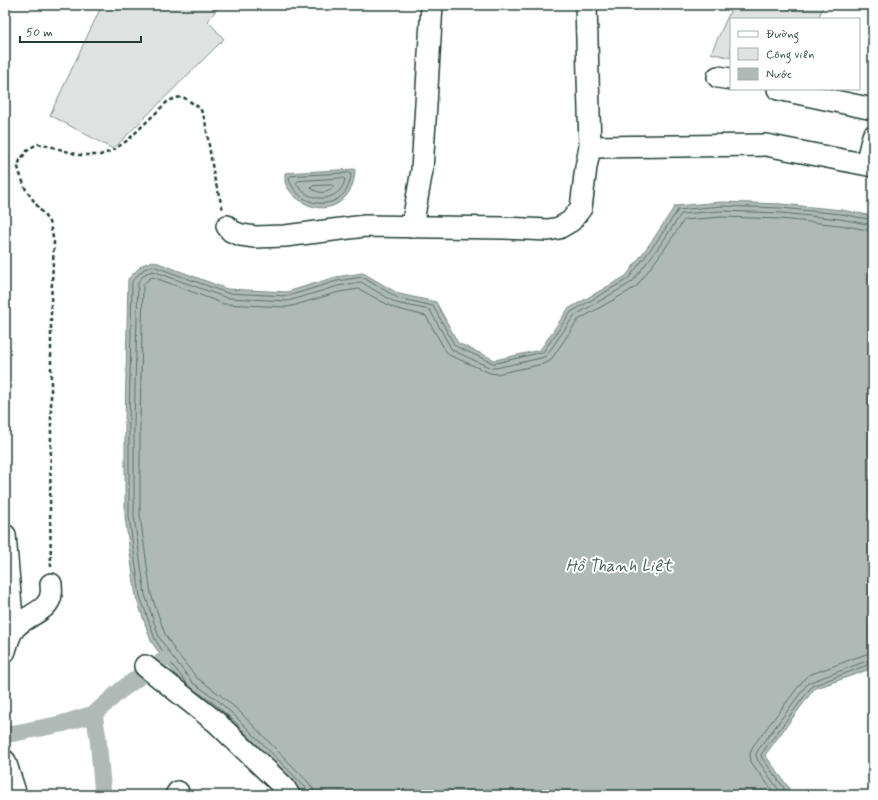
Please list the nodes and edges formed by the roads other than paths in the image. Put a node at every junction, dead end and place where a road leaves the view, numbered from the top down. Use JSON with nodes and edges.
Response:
{"nodes":[{"id":1,"x":432,"y":5,"type":"edge"},
{"id":2,"x":586,"y":5,"type":"edge"},
{"id":3,"x":783,"y":90,"type":"edge"},
{"id":4,"x":873,"y":108,"type":"edge"},
{"id":5,"x":873,"y":136,"type":"edge"},
{"id":6,"x":590,"y":147,"type":"junction"},
{"id":7,"x":870,"y":165,"type":"edge"},
{"id":8,"x":227,"y":226,"type":"road end"},
{"id":9,"x":412,"y":227,"type":"junction"},
{"id":10,"x":5,"y":535,"type":"edge"},
{"id":11,"x":51,"y":584,"type":"road end"},
{"id":12,"x":13,"y":630,"type":"junction"},
{"id":13,"x":5,"y":651,"type":"edge"},
{"id":14,"x":145,"y":666,"type":"dead end"},
{"id":15,"x":7,"y":769,"type":"edge"},
{"id":16,"x":16,"y":795,"type":"edge"},
{"id":17,"x":289,"y":795,"type":"edge"}],
"edges":[{"from":1,"to":9,"type":"street"},
{"from":2,"to":6,"type":"street"},
{"from":3,"to":4,"type":"street"},
{"from":5,"to":7,"type":"street"},
{"from":6,"to":7,"type":"street"},
{"from":6,"to":9,"type":"street"},
{"from":8,"to":9,"type":"street"},
{"from":10,"to":12,"type":"street"},
{"from":11,"to":12,"type":"street"},
{"from":12,"to":13,"type":"street"},
{"from":14,"to":17,"type":"street"},
{"from":15,"to":16,"type":"street"}]}
